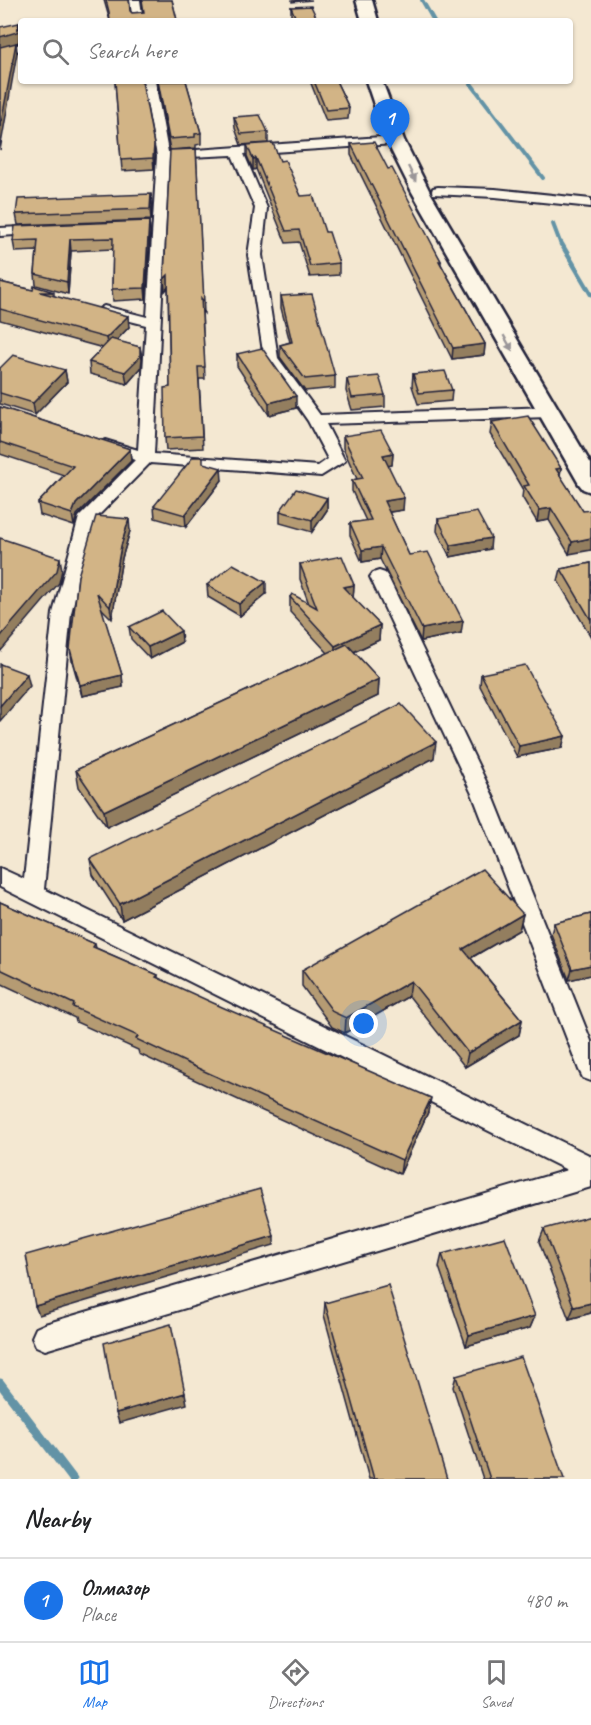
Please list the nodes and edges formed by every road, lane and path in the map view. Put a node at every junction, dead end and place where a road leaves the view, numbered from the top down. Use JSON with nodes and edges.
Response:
{"nodes":[{"id":1,"x":135,"y":0,"type":"edge"},
{"id":2,"x":350,"y":0,"type":"edge"},
{"id":3,"x":364,"y":0,"type":"edge"},
{"id":4,"x":138,"y":18,"type":"edge"},
{"id":5,"x":355,"y":18,"type":"edge"},
{"id":6,"x":369,"y":18,"type":"edge"},
{"id":7,"x":18,"y":48,"type":"edge"},
{"id":8,"x":0,"y":51,"type":"edge"},
{"id":9,"x":150,"y":84,"type":"edge"},
{"id":10,"x":375,"y":84,"type":"edge"},
{"id":11,"x":390,"y":84,"type":"edge"},
{"id":12,"x":395,"y":140,"type":"junction"},
{"id":13,"x":237,"y":151,"type":"junction"},
{"id":14,"x":163,"y":156,"type":"junction"},
{"id":15,"x":438,"y":191,"type":"junction"},
{"id":16,"x":591,"y":203,"type":"edge"},
{"id":17,"x":56,"y":230,"type":"edge"},
{"id":18,"x":0,"y":232,"type":"edge"},
{"id":19,"x":88,"y":305,"type":"edge"},
{"id":20,"x":154,"y":323,"type":"junction"},
{"id":21,"x":549,"y":412,"type":"junction"},
{"id":22,"x":316,"y":420,"type":"junction"},
{"id":23,"x":90,"y":440,"type":"edge"},
{"id":24,"x":591,"y":446,"type":"edge"},
{"id":25,"x":146,"y":458,"type":"junction"},
{"id":26,"x":591,"y":484,"type":"edge"},
{"id":27,"x":379,"y":578,"type":"dead end"},
{"id":28,"x":0,"y":877,"type":"edge"},
{"id":29,"x":33,"y":892,"type":"junction"},
{"id":30,"x":591,"y":1070,"type":"edge"},
{"id":31,"x":591,"y":1169,"type":"edge"},
{"id":32,"x":591,"y":1175,"type":"edge"},
{"id":33,"x":45,"y":1337,"type":"dead end"}],
"edges":[{"from":1,"to":4,"type":"street"},
{"from":2,"to":5,"type":"main road"},
{"from":3,"to":6,"type":"main road"},
{"from":7,"to":8,"type":"street"},
{"from":9,"to":14,"type":"street"},
{"from":10,"to":12,"type":"main road"},
{"from":11,"to":15,"type":"main road"},
{"from":12,"to":13,"type":"street"},
{"from":12,"to":21,"type":"main road","one_way":true},
{"from":13,"to":14,"type":"street"},
{"from":13,"to":22,"type":"street"},
{"from":14,"to":20,"type":"street"},
{"from":15,"to":16,"type":"street"},
{"from":15,"to":24,"type":"main road"},
{"from":17,"to":18,"type":"street"},
{"from":19,"to":20,"type":"street"},
{"from":20,"to":25,"type":"street"},
{"from":21,"to":22,"type":"street"},
{"from":21,"to":26,"type":"main road"},
{"from":22,"to":25,"type":"street"},
{"from":23,"to":25,"type":"street"},
{"from":25,"to":29,"type":"street"},
{"from":27,"to":30,"type":"street"},
{"from":28,"to":29,"type":"street"},
{"from":29,"to":31,"type":"street"},
{"from":32,"to":33,"type":"street"}]}
